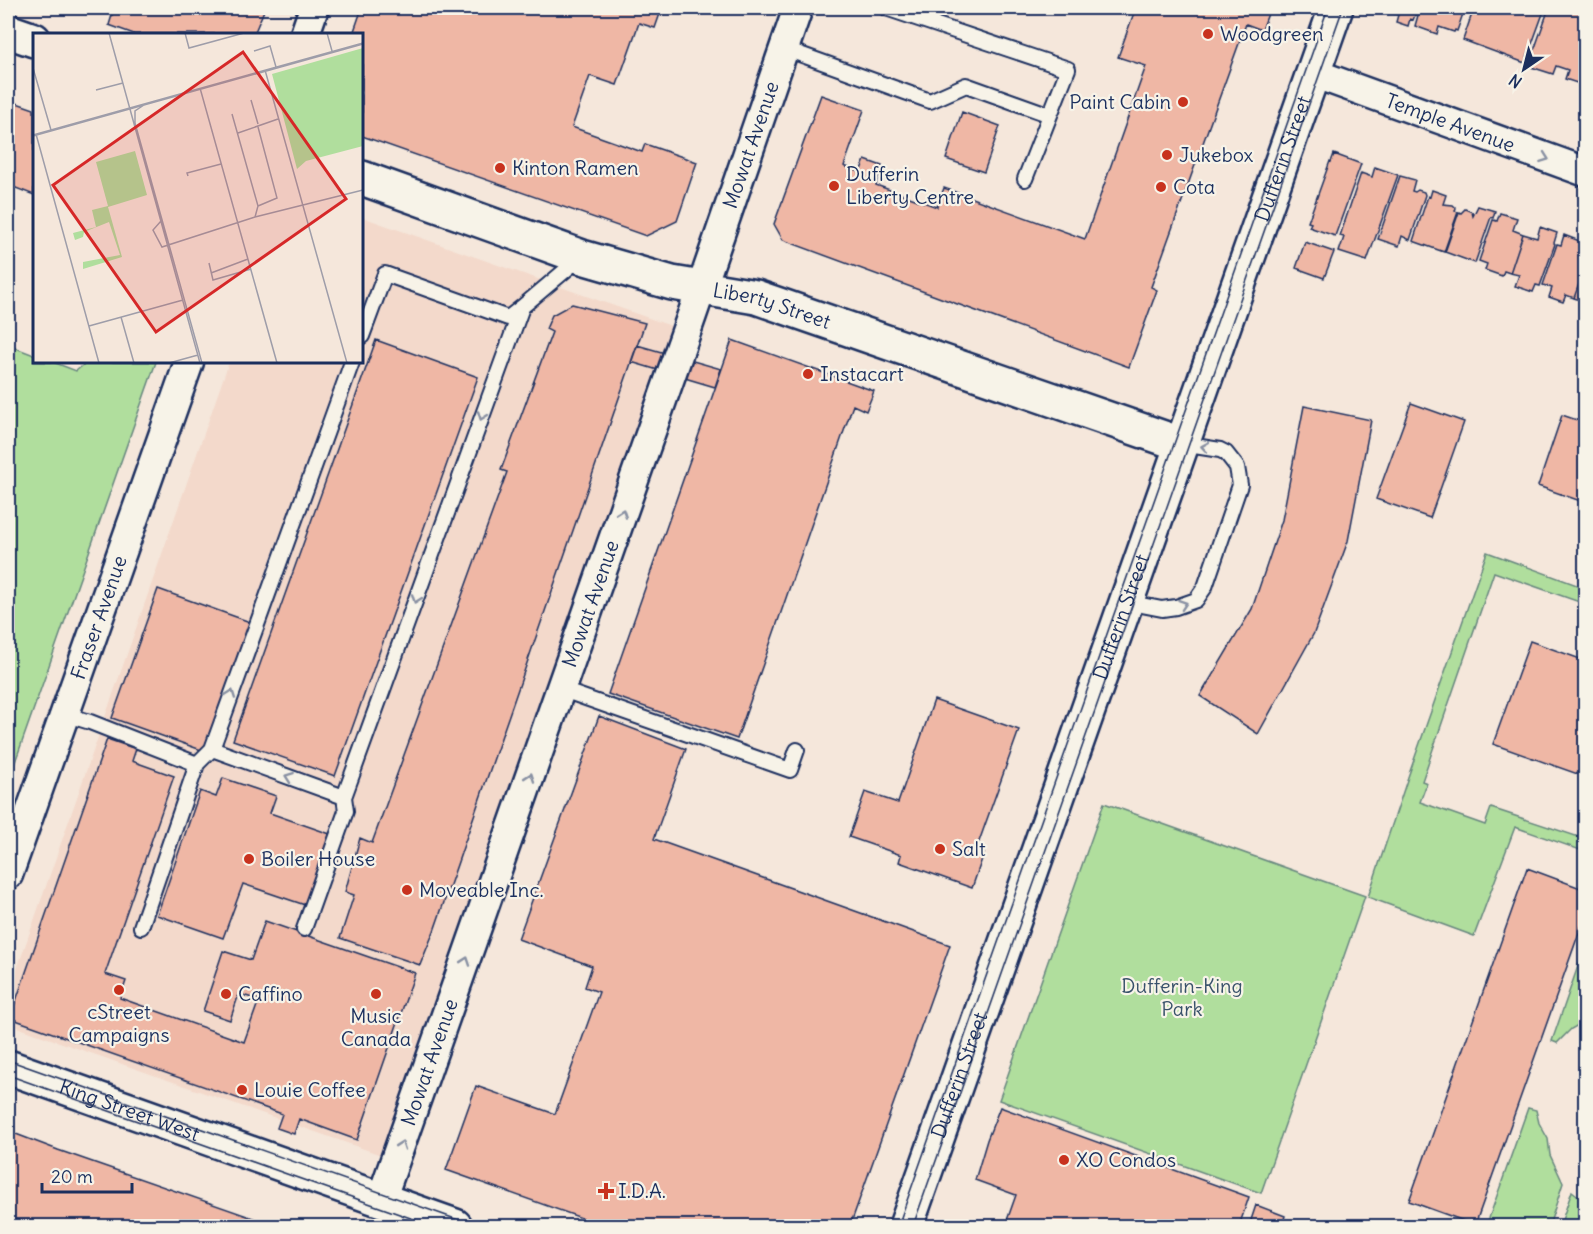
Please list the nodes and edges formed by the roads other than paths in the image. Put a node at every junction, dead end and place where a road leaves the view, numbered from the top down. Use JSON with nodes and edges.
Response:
{"nodes":[{"id":1,"x":314,"y":8,"type":"edge"},
{"id":2,"x":798,"y":8,"type":"edge"},
{"id":3,"x":886,"y":8,"type":"edge"},
{"id":4,"x":1336,"y":8,"type":"edge"},
{"id":5,"x":8,"y":31,"type":"edge"},
{"id":6,"x":305,"y":33,"type":"edge"},
{"id":7,"x":33,"y":40,"type":"edge"},
{"id":8,"x":783,"y":48,"type":"junction"},
{"id":9,"x":1313,"y":73,"type":"junction"},
{"id":10,"x":1050,"y":115,"type":"junction"},
{"id":11,"x":1586,"y":172,"type":"edge"},
{"id":12,"x":363,"y":178,"type":"edge"},
{"id":13,"x":1025,"y":178,"type":"dead end"},
{"id":14,"x":582,"y":257,"type":"junction"},
{"id":15,"x":701,"y":289,"type":"junction"},
{"id":16,"x":522,"y":308,"type":"junction"},
{"id":17,"x":363,"y":333,"type":"edge"},
{"id":18,"x":189,"y":363,"type":"edge"},
{"id":19,"x":352,"y":363,"type":"edge"},
{"id":20,"x":1181,"y":444,"type":"junction"},
{"id":21,"x":1126,"y":602,"type":"junction"},
{"id":22,"x":560,"y":689,"type":"junction"},
{"id":23,"x":64,"y":714,"type":"junction"},
{"id":24,"x":212,"y":749,"type":"junction"},
{"id":25,"x":797,"y":750,"type":"dead end"},
{"id":26,"x":197,"y":764,"type":"junction"},
{"id":27,"x":344,"y":797,"type":"junction"},
{"id":28,"x":8,"y":875,"type":"edge"},
{"id":29,"x":141,"y":927,"type":"dead end"},
{"id":30,"x":304,"y":929,"type":"dead end"},
{"id":31,"x":8,"y":1068,"type":"edge"},
{"id":32,"x":381,"y":1200,"type":"junction"},
{"id":33,"x":455,"y":1227,"type":"edge"},
{"id":34,"x":906,"y":1227,"type":"edge"}],
"edges":[{"from":1,"to":6,"type":"street"},
{"from":2,"to":8,"type":"street","name":"Mowat Avenue"},
{"from":3,"to":10,"type":"lane"},
{"from":4,"to":9,"type":"main road","name":"Dufferin Street"},
{"from":5,"to":7,"type":"main road"},
{"from":8,"to":10,"type":"lane"},
{"from":8,"to":15,"type":"street","name":"Mowat Avenue"},
{"from":9,"to":11,"type":"street","name":"Temple Avenue","one_way":true},
{"from":9,"to":20,"type":"main road","name":"Dufferin Street"},
{"from":10,"to":13,"type":"lane"},
{"from":12,"to":14,"type":"main road","name":"Liberty Street"},
{"from":14,"to":15,"type":"main road","name":"Liberty Street"},
{"from":14,"to":16,"type":"lane"},
{"from":15,"to":20,"type":"main road","name":"Liberty Street"},
{"from":22,"to":15,"type":"street","name":"Mowat Avenue","one_way":true},
{"from":16,"to":17,"type":"lane"},
{"from":16,"to":27,"type":"lane","one_way":true},
{"from":18,"to":23,"type":"street","name":"Fraser Avenue"},
{"from":24,"to":19,"type":"lane","one_way":true},
{"from":20,"to":21,"type":"main road","name":"Dufferin Street"},
{"from":21,"to":20,"type":"lane","one_way":true},
{"from":21,"to":34,"type":"main road","name":"Dufferin Street"},
{"from":22,"to":25,"type":"lane"},
{"from":32,"to":22,"type":"street","name":"Mowat Avenue","one_way":true},
{"from":23,"to":26,"type":"lane"},
{"from":23,"to":28,"type":"street","name":"Fraser Avenue"},
{"from":24,"to":26,"type":"lane"},
{"from":27,"to":24,"type":"lane","one_way":true},
{"from":26,"to":29,"type":"lane"},
{"from":27,"to":30,"type":"lane"},
{"from":31,"to":32,"type":"main road","name":"King Street West"},
{"from":32,"to":33,"type":"main road","name":"King Street West"}]}
